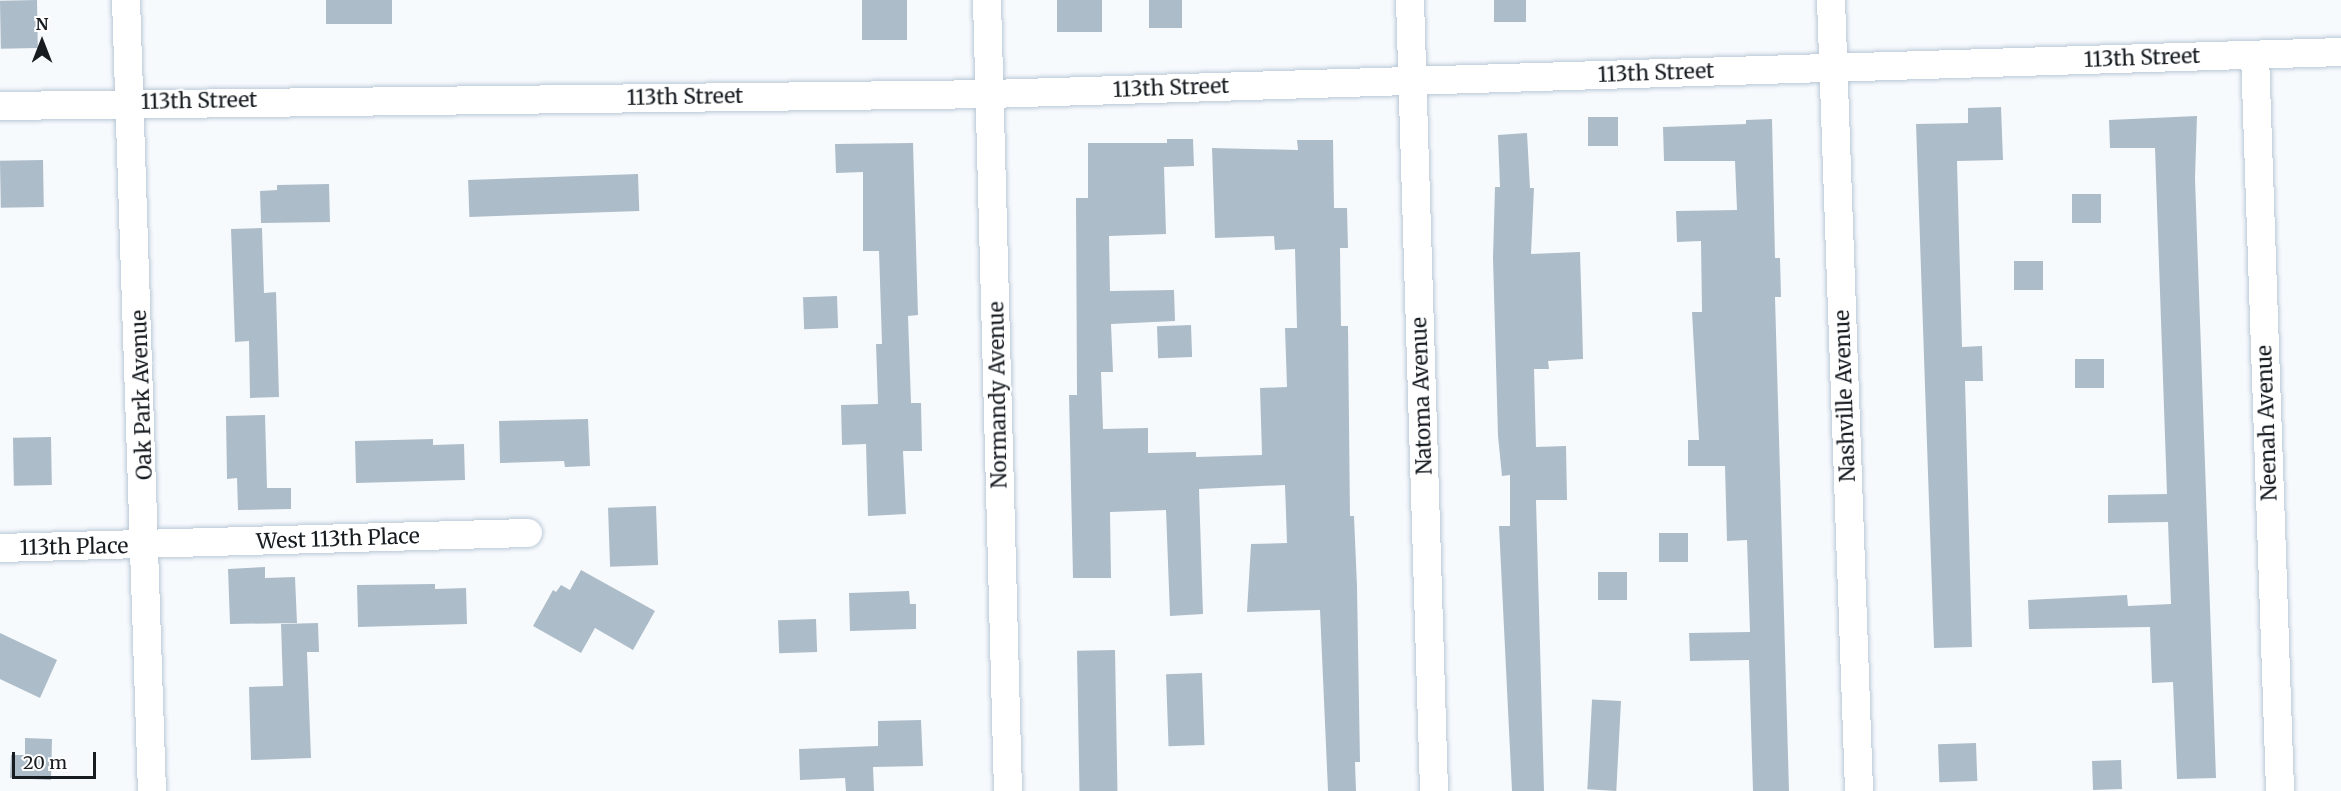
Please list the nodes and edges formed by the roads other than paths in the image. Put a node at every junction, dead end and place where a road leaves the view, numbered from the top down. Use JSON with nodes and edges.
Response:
{"nodes":[{"id":1,"x":126,"y":0,"type":"edge"},
{"id":2,"x":987,"y":0,"type":"edge"},
{"id":3,"x":1410,"y":0,"type":"edge"},
{"id":4,"x":1831,"y":0,"type":"edge"},
{"id":5,"x":2341,"y":52,"type":"edge"},
{"id":6,"x":2255,"y":55,"type":"junction"},
{"id":7,"x":1833,"y":68,"type":"junction"},
{"id":8,"x":1412,"y":81,"type":"junction"},
{"id":9,"x":990,"y":94,"type":"junction"},
{"id":10,"x":130,"y":102,"type":"junction"},
{"id":11,"x":0,"y":106,"type":"edge"},
{"id":12,"x":528,"y":533,"type":"dead end"},
{"id":13,"x":148,"y":545,"type":"junction"},
{"id":14,"x":0,"y":548,"type":"edge"},
{"id":15,"x":152,"y":791,"type":"edge"},
{"id":16,"x":1008,"y":791,"type":"edge"},
{"id":17,"x":1434,"y":791,"type":"edge"},
{"id":18,"x":1859,"y":791,"type":"edge"},
{"id":19,"x":2280,"y":791,"type":"edge"}],
"edges":[{"from":1,"to":10,"type":"street","name":"Oak Park Avenue"},
{"from":2,"to":9,"type":"street","name":"Normandy Avenue"},
{"from":3,"to":8,"type":"street","name":"Natoma Avenue"},
{"from":4,"to":7,"type":"street","name":"Nashville Avenue"},
{"from":5,"to":6,"type":"street","name":"113th Street"},
{"from":6,"to":7,"type":"street","name":"113th Street"},
{"from":6,"to":19,"type":"street","name":"Neenah Avenue"},
{"from":7,"to":8,"type":"street","name":"113th Street"},
{"from":7,"to":18,"type":"street","name":"Nashville Avenue"},
{"from":8,"to":9,"type":"street","name":"113th Street"},
{"from":8,"to":17,"type":"street","name":"Natoma Avenue"},
{"from":9,"to":10,"type":"street","name":"113th Street"},
{"from":9,"to":16,"type":"street","name":"Normandy Avenue"},
{"from":10,"to":11,"type":"street","name":"113th Street"},
{"from":10,"to":13,"type":"street","name":"Oak Park Avenue"},
{"from":12,"to":13,"type":"street","name":"West 113th Place"},
{"from":13,"to":14,"type":"street","name":"113th Place"},
{"from":13,"to":15,"type":"street","name":"Oak Park Avenue"}]}
